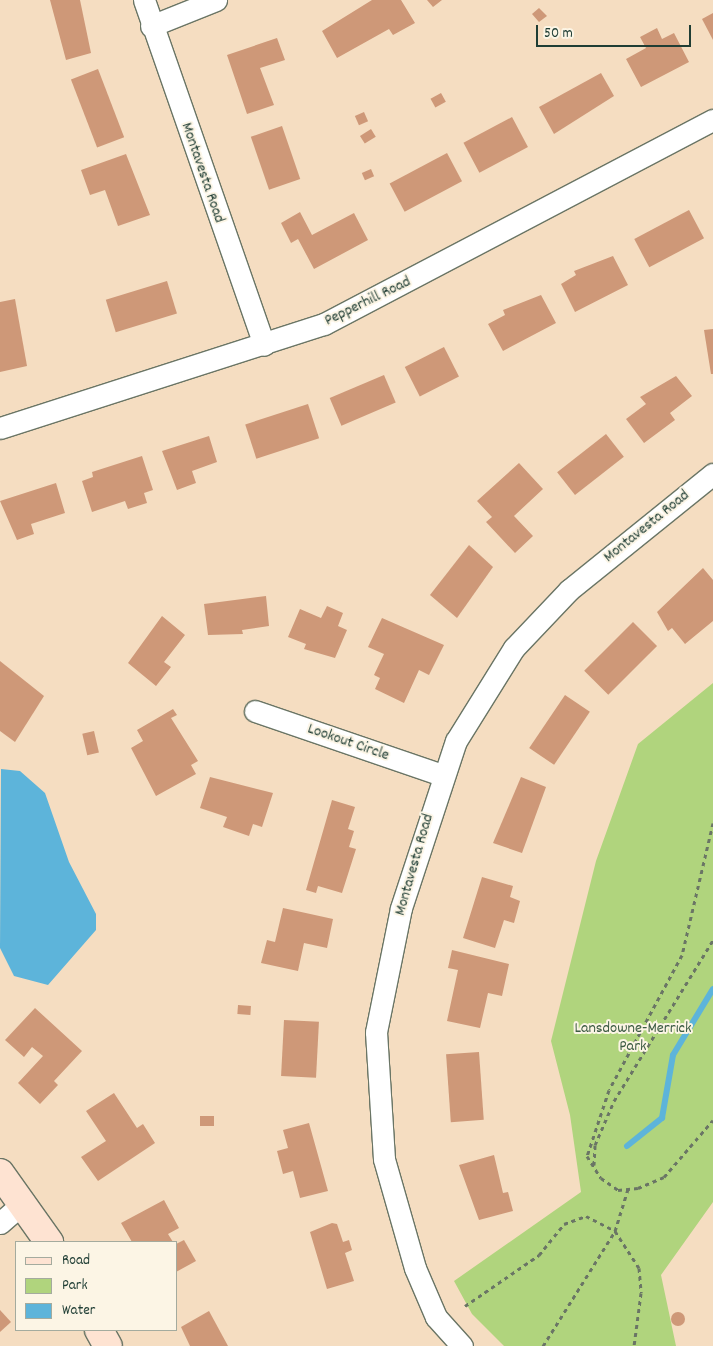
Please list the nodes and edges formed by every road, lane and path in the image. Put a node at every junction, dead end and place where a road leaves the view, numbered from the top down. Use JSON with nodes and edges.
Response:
{"nodes":[{"id":1,"x":144,"y":0,"type":"edge"},
{"id":2,"x":216,"y":0,"type":"edge"},
{"id":3,"x":151,"y":26,"type":"junction"},
{"id":4,"x":713,"y":120,"type":"edge"},
{"id":5,"x":264,"y":345,"type":"junction"},
{"id":6,"x":0,"y":428,"type":"edge"},
{"id":7,"x":713,"y":474,"type":"edge"},
{"id":8,"x":255,"y":711,"type":"dead end"},
{"id":9,"x":442,"y":775,"type":"junction"},
{"id":10,"x":713,"y":823,"type":"edge"},
{"id":11,"x":713,"y":940,"type":"edge"},
{"id":12,"x":713,"y":1120,"type":"edge"},
{"id":13,"x":594,"y":1166,"type":"junction"},
{"id":14,"x":1,"y":1177,"type":"edge"},
{"id":15,"x":628,"y":1189,"type":"junction"},
{"id":16,"x":24,"y":1202,"type":"junction"},
{"id":17,"x":0,"y":1223,"type":"edge"},
{"id":18,"x":615,"y":1230,"type":"junction"},
{"id":19,"x":48,"y":1241,"type":"edge"},
{"id":20,"x":465,"y":1306,"type":"dead end"},
{"id":21,"x":100,"y":1331,"type":"edge"},
{"id":22,"x":108,"y":1346,"type":"edge"},
{"id":23,"x":462,"y":1346,"type":"edge"},
{"id":24,"x":543,"y":1346,"type":"edge"},
{"id":25,"x":634,"y":1346,"type":"edge"}],
"edges":[{"from":1,"to":3,"type":"street","name":"Montavesta Road"},
{"from":2,"to":3,"type":"street"},
{"from":3,"to":5,"type":"street","name":"Montavesta Road"},
{"from":4,"to":5,"type":"street","name":"Pepperhill Road"},
{"from":5,"to":6,"type":"street","name":"Pepperhill Road"},
{"from":7,"to":9,"type":"street","name":"Montavesta Road"},
{"from":8,"to":9,"type":"street","name":"Lookout Circle"},
{"from":9,"to":23,"type":"street","name":"Montavesta Road"},
{"from":10,"to":13,"type":"path"},
{"from":11,"to":13,"type":"path"},
{"from":12,"to":15,"type":"path"},
{"from":13,"to":15,"type":"path"},
{"from":14,"to":16,"type":"street"},
{"from":15,"to":18,"type":"path"},
{"from":16,"to":17,"type":"street"},
{"from":16,"to":19,"type":"street"},
{"from":18,"to":20,"type":"path"},
{"from":18,"to":24,"type":"path"},
{"from":18,"to":25,"type":"path"},
{"from":21,"to":22,"type":"street"}]}
